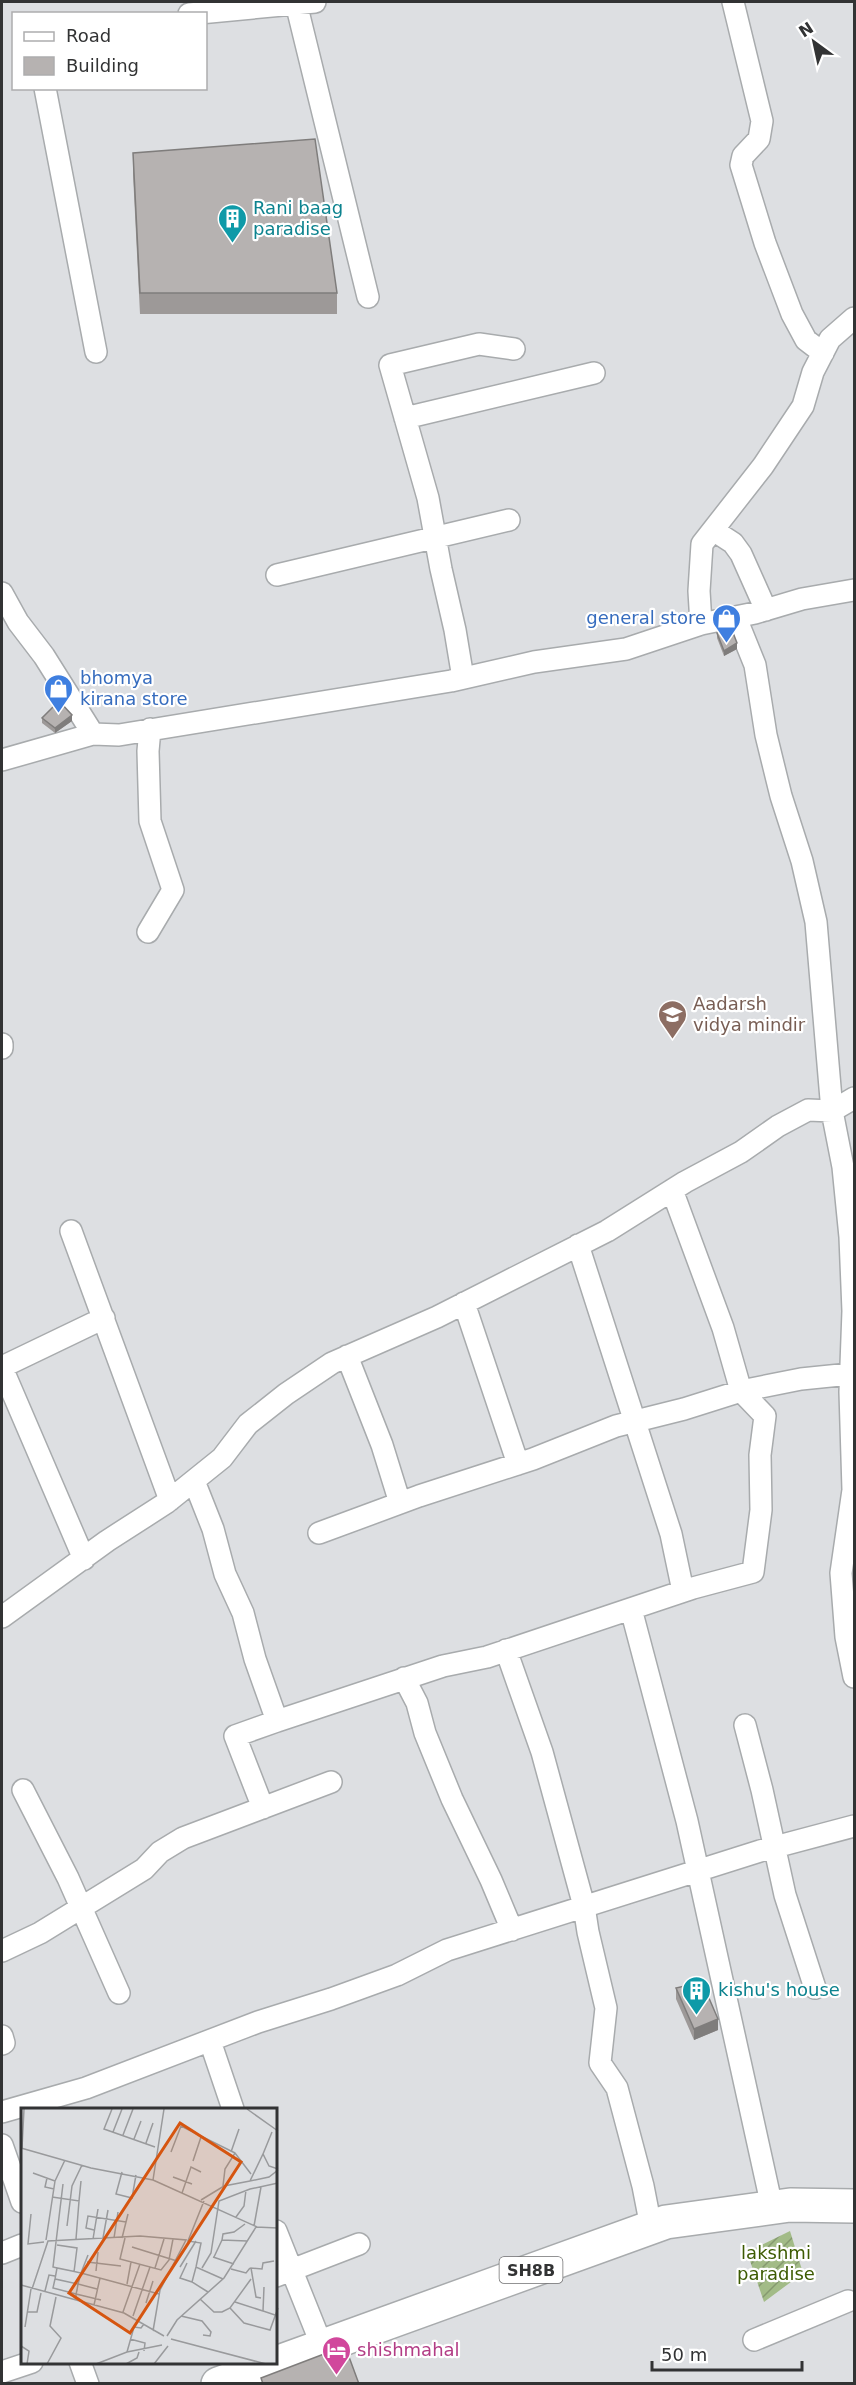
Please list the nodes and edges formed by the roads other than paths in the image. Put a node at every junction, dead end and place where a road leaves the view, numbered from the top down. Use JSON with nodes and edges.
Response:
{"nodes":[{"id":1,"x":306,"y":2,"type":"edge"},
{"id":2,"x":733,"y":2,"type":"edge"},
{"id":3,"x":207,"y":12,"type":"edge"},
{"id":4,"x":45,"y":90,"type":"edge"},
{"id":5,"x":368,"y":297,"type":"dead end"},
{"id":6,"x":855,"y":318,"type":"edge"},
{"id":7,"x":514,"y":349,"type":"dead end"},
{"id":8,"x":96,"y":352,"type":"dead end"},
{"id":9,"x":823,"y":353,"type":"junction"},
{"id":10,"x":594,"y":373,"type":"dead end"},
{"id":11,"x":405,"y":418,"type":"junction"},
{"id":12,"x":509,"y":520,"type":"dead end"},
{"id":13,"x":713,"y":530,"type":"junction"},
{"id":14,"x":436,"y":536,"type":"junction"},
{"id":15,"x":277,"y":575,"type":"dead end"},
{"id":16,"x":855,"y":590,"type":"edge"},
{"id":17,"x":2,"y":593,"type":"edge"},
{"id":18,"x":766,"y":610,"type":"junction"},
{"id":19,"x":736,"y":618,"type":"junction"},
{"id":20,"x":701,"y":624,"type":"junction"},
{"id":21,"x":463,"y":678,"type":"junction"},
{"id":22,"x":150,"y":729,"type":"junction"},
{"id":23,"x":93,"y":734,"type":"junction"},
{"id":24,"x":2,"y":760,"type":"edge"},
{"id":25,"x":148,"y":932,"type":"dead end"},
{"id":26,"x":855,"y":1098,"type":"edge"},
{"id":27,"x":832,"y":1111,"type":"junction"},
{"id":28,"x":672,"y":1190,"type":"junction"},
{"id":29,"x":71,"y":1231,"type":"dead end"},
{"id":30,"x":578,"y":1245,"type":"junction"},
{"id":31,"x":464,"y":1303,"type":"junction"},
{"id":32,"x":104,"y":1318,"type":"junction"},
{"id":33,"x":346,"y":1356,"type":"junction"},
{"id":34,"x":2,"y":1368,"type":"edge"},
{"id":35,"x":850,"y":1374,"type":"junction"},
{"id":36,"x":741,"y":1391,"type":"junction"},
{"id":37,"x":635,"y":1421,"type":"junction"},
{"id":38,"x":518,"y":1464,"type":"junction"},
{"id":39,"x":194,"y":1480,"type":"junction"},
{"id":40,"x":170,"y":1500,"type":"junction"},
{"id":41,"x":400,"y":1503,"type":"junction"},
{"id":42,"x":319,"y":1533,"type":"dead end"},
{"id":43,"x":84,"y":1558,"type":"junction"},
{"id":44,"x":683,"y":1592,"type":"junction"},
{"id":45,"x":631,"y":1609,"type":"junction"},
{"id":46,"x":2,"y":1617,"type":"edge"},
{"id":47,"x":506,"y":1650,"type":"junction"},
{"id":48,"x":855,"y":1677,"type":"edge"},
{"id":49,"x":404,"y":1678,"type":"junction"},
{"id":50,"x":277,"y":1721,"type":"junction"},
{"id":51,"x":744,"y":1725,"type":"dead end"},
{"id":52,"x":331,"y":1782,"type":"dead end"},
{"id":53,"x":23,"y":1790,"type":"dead end"},
{"id":54,"x":263,"y":1808,"type":"junction"},
{"id":55,"x":855,"y":1826,"type":"edge"},
{"id":56,"x":774,"y":1847,"type":"junction"},
{"id":57,"x":698,"y":1871,"type":"junction"},
{"id":58,"x":584,"y":1906,"type":"junction"},
{"id":59,"x":81,"y":1908,"type":"junction"},
{"id":60,"x":512,"y":1930,"type":"junction"},
{"id":61,"x":2,"y":1951,"type":"edge"},
{"id":62,"x":815,"y":1988,"type":"dead end"},
{"id":63,"x":119,"y":1993,"type":"dead end"},
{"id":64,"x":2,"y":2036,"type":"edge"},
{"id":65,"x":210,"y":2041,"type":"junction"},
{"id":66,"x":2,"y":2044,"type":"edge"},
{"id":67,"x":233,"y":2108,"type":"edge"},
{"id":68,"x":2,"y":2112,"type":"edge"},
{"id":69,"x":2,"y":2145,"type":"edge"},
{"id":70,"x":21,"y":2199,"type":"edge"},
{"id":71,"x":855,"y":2206,"type":"edge"},
{"id":72,"x":772,"y":2207,"type":"junction"},
{"id":73,"x":651,"y":2227,"type":"junction"},
{"id":74,"x":278,"y":2243,"type":"edge"},
{"id":75,"x":21,"y":2244,"type":"edge"},
{"id":76,"x":358,"y":2244,"type":"dead end"},
{"id":77,"x":2,"y":2253,"type":"edge"},
{"id":78,"x":283,"y":2274,"type":"edge"},
{"id":79,"x":852,"y":2307,"type":"edge"},
{"id":80,"x":754,"y":2340,"type":"dead end"},
{"id":81,"x":322,"y":2346,"type":"junction"},
{"id":82,"x":278,"y":2362,"type":"edge"},
{"id":83,"x":27,"y":2364,"type":"edge"},
{"id":84,"x":81,"y":2364,"type":"edge"},
{"id":85,"x":273,"y":2364,"type":"edge"},
{"id":86,"x":2,"y":2372,"type":"edge"},
{"id":87,"x":88,"y":2384,"type":"edge"},
{"id":88,"x":218,"y":2384,"type":"edge"}],
"edges":[{"from":1,"to":3,"type":"street"},
{"from":1,"to":5,"type":"street"},
{"from":2,"to":9,"type":"street"},
{"from":4,"to":8,"type":"street"},
{"from":6,"to":9,"type":"street"},
{"from":7,"to":11,"type":"street"},
{"from":9,"to":13,"type":"street"},
{"from":10,"to":11,"type":"street"},
{"from":11,"to":14,"type":"street"},
{"from":12,"to":14,"type":"street"},
{"from":13,"to":18,"type":"street"},
{"from":13,"to":20,"type":"street"},
{"from":14,"to":15,"type":"street"},
{"from":14,"to":21,"type":"street"},
{"from":16,"to":18,"type":"street"},
{"from":17,"to":23,"type":"street"},
{"from":18,"to":19,"type":"street"},
{"from":19,"to":20,"type":"street"},
{"from":19,"to":27,"type":"street"},
{"from":20,"to":21,"type":"street"},
{"from":21,"to":22,"type":"street"},
{"from":22,"to":23,"type":"street"},
{"from":22,"to":25,"type":"street"},
{"from":23,"to":24,"type":"street"},
{"from":26,"to":27,"type":"street"},
{"from":27,"to":28,"type":"street"},
{"from":27,"to":35,"type":"street"},
{"from":28,"to":30,"type":"street"},
{"from":28,"to":36,"type":"street"},
{"from":29,"to":32,"type":"street"},
{"from":30,"to":31,"type":"street"},
{"from":30,"to":37,"type":"street"},
{"from":31,"to":33,"type":"street"},
{"from":31,"to":38,"type":"street"},
{"from":32,"to":34,"type":"street"},
{"from":32,"to":40,"type":"street"},
{"from":33,"to":39,"type":"street"},
{"from":33,"to":41,"type":"street"},
{"from":34,"to":43,"type":"street"},
{"from":35,"to":36,"type":"street"},
{"from":35,"to":48,"type":"street"},
{"from":36,"to":37,"type":"street"},
{"from":36,"to":44,"type":"street"},
{"from":37,"to":38,"type":"street"},
{"from":37,"to":44,"type":"street"},
{"from":38,"to":41,"type":"street"},
{"from":39,"to":40,"type":"street"},
{"from":39,"to":50,"type":"street"},
{"from":40,"to":43,"type":"street"},
{"from":41,"to":42,"type":"street"},
{"from":43,"to":46,"type":"street"},
{"from":44,"to":45,"type":"street"},
{"from":45,"to":47,"type":"street"},
{"from":45,"to":57,"type":"street"},
{"from":47,"to":49,"type":"street"},
{"from":47,"to":58,"type":"street"},
{"from":49,"to":50,"type":"street"},
{"from":49,"to":60,"type":"street"},
{"from":50,"to":54,"type":"street"},
{"from":51,"to":56,"type":"street"},
{"from":52,"to":54,"type":"street"},
{"from":53,"to":59,"type":"street"},
{"from":54,"to":59,"type":"street"},
{"from":55,"to":56,"type":"street"},
{"from":56,"to":57,"type":"street"},
{"from":56,"to":62,"type":"street"},
{"from":57,"to":58,"type":"street"},
{"from":57,"to":72,"type":"street"},
{"from":58,"to":60,"type":"street"},
{"from":58,"to":73,"type":"street"},
{"from":59,"to":61,"type":"street"},
{"from":59,"to":63,"type":"street"},
{"from":60,"to":65,"type":"street"},
{"from":64,"to":66,"type":"street"},
{"from":65,"to":67,"type":"street"},
{"from":65,"to":68,"type":"street"},
{"from":69,"to":70,"type":"street"},
{"from":71,"to":72,"type":"main road","number":"SH8B"},
{"from":72,"to":73,"type":"main road","number":"SH8B"},
{"from":73,"to":81,"type":"main road","number":"SH8B"},
{"from":74,"to":78,"type":"street"},
{"from":75,"to":77,"type":"street"},
{"from":76,"to":78,"type":"street"},
{"from":78,"to":81,"type":"street"},
{"from":79,"to":80,"type":"street"},
{"from":81,"to":82,"type":"main road","number":"SH8B"},
{"from":83,"to":86,"type":"street"},
{"from":84,"to":87,"type":"street"},
{"from":85,"to":88,"type":"main road","number":"SH8B"}]}
